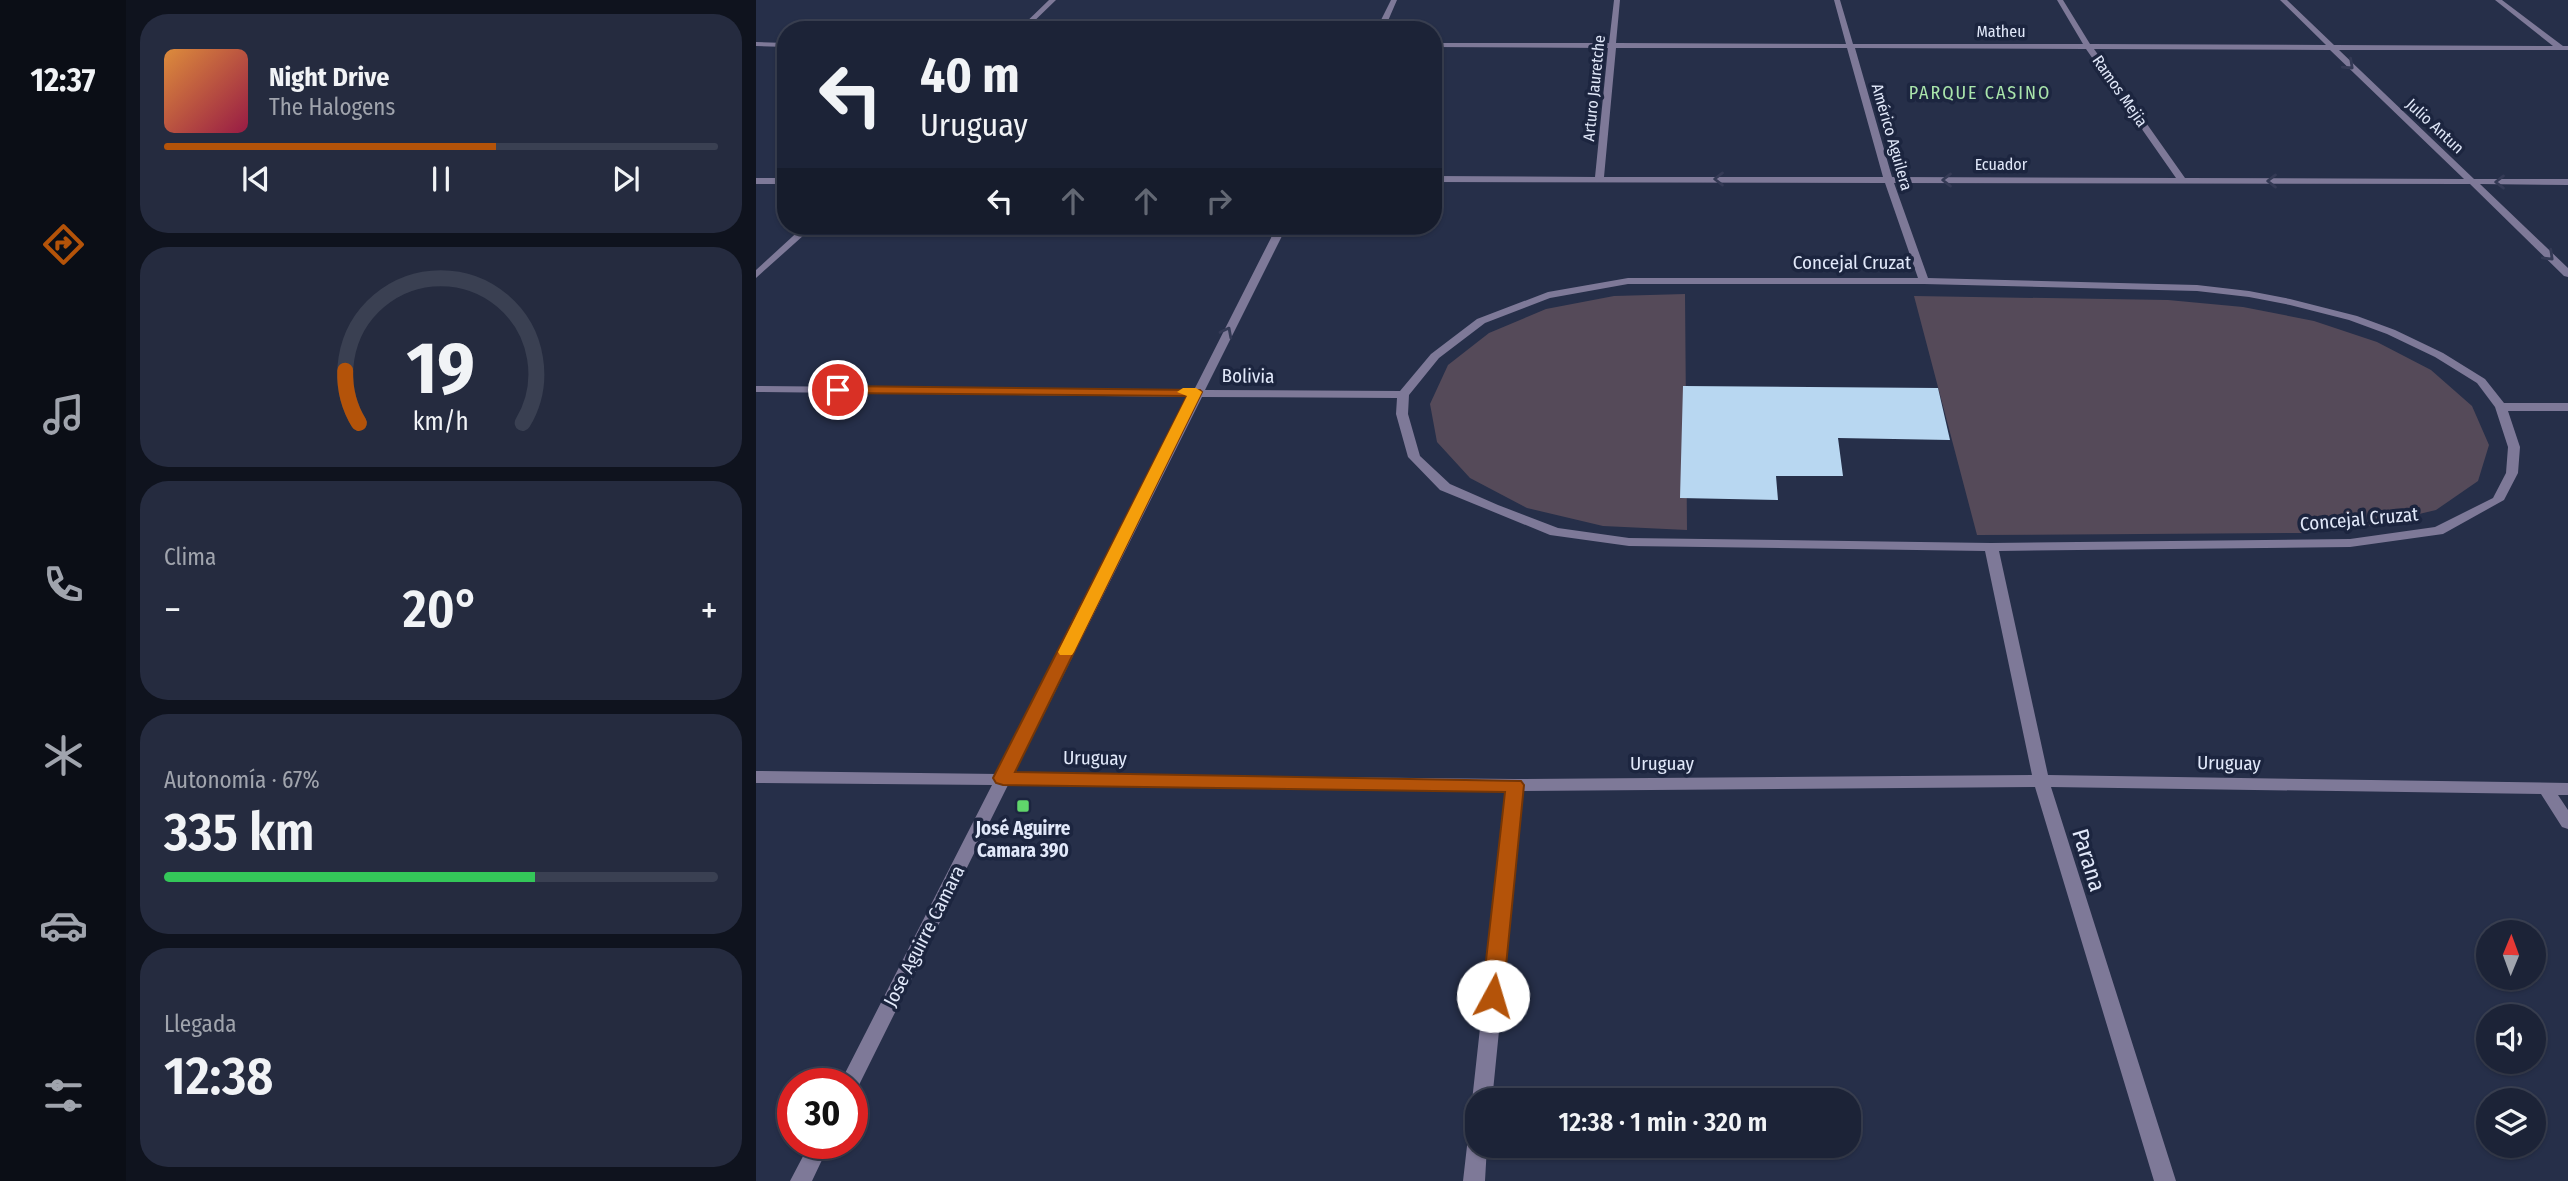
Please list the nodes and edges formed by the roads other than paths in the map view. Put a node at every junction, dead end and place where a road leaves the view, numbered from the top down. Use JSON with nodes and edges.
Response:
{"nodes":[{"id":1,"x":1053,"y":0,"type":"edge"},
{"id":2,"x":1395,"y":0,"type":"edge"},
{"id":3,"x":1617,"y":0,"type":"edge"},
{"id":4,"x":1837,"y":0,"type":"edge"},
{"id":5,"x":2060,"y":0,"type":"edge"},
{"id":6,"x":2283,"y":0,"type":"edge"},
{"id":7,"x":2498,"y":0,"type":"edge"},
{"id":8,"x":1031,"y":21,"type":"edge"},
{"id":9,"x":1384,"y":21,"type":"edge"},
{"id":10,"x":756,"y":44,"type":"edge"},
{"id":11,"x":1852,"y":44,"type":"junction"},
{"id":12,"x":777,"y":45,"type":"edge"},
{"id":13,"x":1442,"y":45,"type":"edge"},
{"id":14,"x":1612,"y":45,"type":"junction"},
{"id":15,"x":2087,"y":45,"type":"junction"},
{"id":16,"x":2330,"y":46,"type":"junction"},
{"id":17,"x":2565,"y":49,"type":"edge"},
{"id":18,"x":1442,"y":179,"type":"edge"},
{"id":19,"x":1599,"y":179,"type":"junction"},
{"id":20,"x":1888,"y":179,"type":"junction"},
{"id":21,"x":756,"y":181,"type":"edge"},
{"id":22,"x":777,"y":181,"type":"edge"},
{"id":23,"x":2182,"y":181,"type":"junction"},
{"id":24,"x":2473,"y":182,"type":"junction"},
{"id":25,"x":2568,"y":182,"type":"edge"},
{"id":26,"x":799,"y":235,"type":"edge"},
{"id":27,"x":1277,"y":235,"type":"edge"},
{"id":28,"x":2568,"y":274,"type":"edge"},
{"id":29,"x":756,"y":275,"type":"edge"},
{"id":30,"x":1924,"y":281,"type":"junction"},
{"id":31,"x":756,"y":389,"type":"edge"},
{"id":32,"x":1196,"y":392,"type":"junction"},
{"id":33,"x":1404,"y":395,"type":"junction"},
{"id":34,"x":2501,"y":407,"type":"junction"},
{"id":35,"x":2568,"y":407,"type":"edge"},
{"id":36,"x":1991,"y":547,"type":"junction"},
{"id":37,"x":756,"y":777,"type":"edge"},
{"id":38,"x":1003,"y":778,"type":"junction"},
{"id":39,"x":2041,"y":781,"type":"junction"},
{"id":40,"x":1515,"y":785,"type":"junction"},
{"id":41,"x":2546,"y":789,"type":"junction"},
{"id":42,"x":2568,"y":789,"type":"edge"},
{"id":43,"x":2568,"y":823,"type":"edge"},
{"id":44,"x":858,"y":1068,"type":"edge"},
{"id":45,"x":1483,"y":1088,"type":"edge"},
{"id":46,"x":1476,"y":1158,"type":"edge"},
{"id":47,"x":812,"y":1159,"type":"edge"},
{"id":48,"x":801,"y":1181,"type":"edge"},
{"id":49,"x":1474,"y":1181,"type":"edge"},
{"id":50,"x":2165,"y":1181,"type":"edge"}],
"edges":[{"from":1,"to":8,"type":"street"},
{"from":2,"to":9,"type":"street"},
{"from":3,"to":14,"type":"street","name":"Arturo Jauretche"},
{"from":4,"to":11,"type":"street","name":"Américo Aguilera"},
{"from":5,"to":15,"type":"street","name":"Ramos Mejia"},
{"from":6,"to":16,"type":"street","name":"Julio Antun"},
{"from":7,"to":17,"type":"street"},
{"from":10,"to":12,"type":"street"},
{"from":11,"to":14,"type":"street","name":"Matheu"},
{"from":11,"to":15,"type":"street","name":"Matheu"},
{"from":11,"to":20,"type":"street","name":"Américo Aguilera"},
{"from":13,"to":14,"type":"street","name":"Matheu"},
{"from":14,"to":19,"type":"street","name":"Arturo Jauretche"},
{"from":15,"to":16,"type":"street","name":"Matheu"},
{"from":15,"to":23,"type":"street","name":"Ramos Mejia"},
{"from":16,"to":17,"type":"street","name":"Matheu"},
{"from":16,"to":24,"type":"street","name":"Julio Antun","one_way":true},
{"from":18,"to":19,"type":"street","name":"Ecuador"},
{"from":20,"to":19,"type":"street","name":"Ecuador","one_way":true},
{"from":23,"to":20,"type":"street","name":"Ecuador","one_way":true},
{"from":20,"to":30,"type":"street","name":"Américo Aguilera"},
{"from":21,"to":22,"type":"street"},
{"from":24,"to":23,"type":"street","name":"Ecuador","one_way":true},
{"from":25,"to":24,"type":"street","name":"Ecuador","one_way":true},
{"from":24,"to":28,"type":"street","name":"Julio Antun","one_way":true},
{"from":26,"to":29,"type":"street"},
{"from":32,"to":27,"type":"street","name":"Jose Aguirre Camara","one_way":true},
{"from":30,"to":33,"type":"street","name":"Concejal Cruzat"},
{"from":30,"to":34,"type":"street","name":"Concejal Cruzat"},
{"from":31,"to":32,"type":"street","name":"Bolivia"},
{"from":32,"to":33,"type":"street","name":"Bolivia"},
{"from":32,"to":38,"type":"street","name":"Jose Aguirre Camara"},
{"from":33,"to":36,"type":"street","name":"Concejal Cruzat"},
{"from":34,"to":35,"type":"street"},
{"from":34,"to":36,"type":"street","name":"Concejal Cruzat"},
{"from":36,"to":39,"type":"street","name":"Parana"},
{"from":37,"to":38,"type":"street","name":"Uruguay"},
{"from":38,"to":40,"type":"street","name":"Uruguay"},
{"from":38,"to":44,"type":"street","name":"Jose Aguirre Camara"},
{"from":39,"to":40,"type":"street","name":"Uruguay"},
{"from":39,"to":41,"type":"street","name":"Uruguay"},
{"from":39,"to":50,"type":"street","name":"Parana"},
{"from":40,"to":45,"type":"street"},
{"from":41,"to":42,"type":"street","name":"Uruguay"},
{"from":41,"to":43,"type":"street"},
{"from":46,"to":49,"type":"street"},
{"from":47,"to":48,"type":"street"}]}
